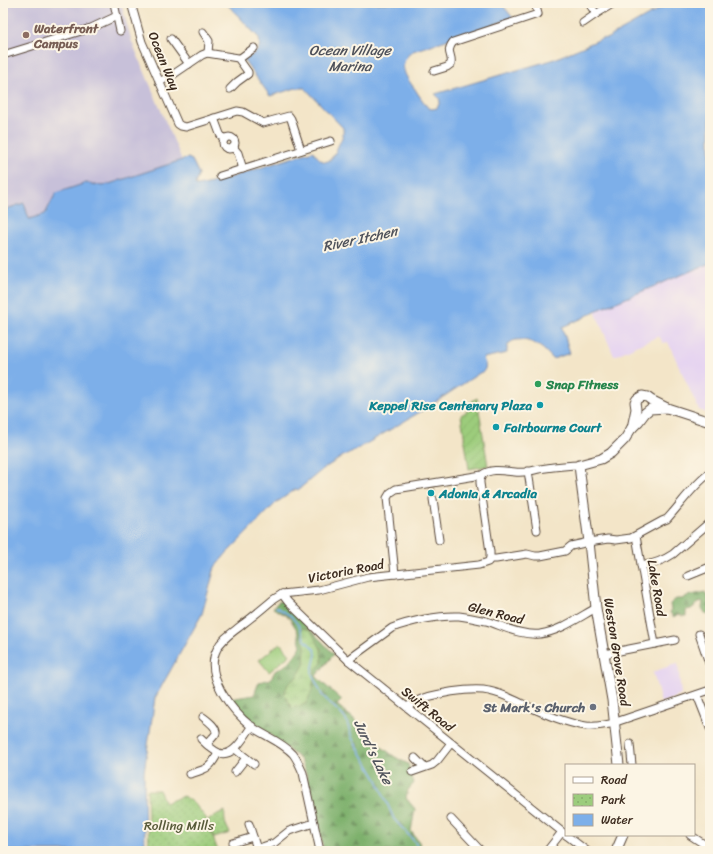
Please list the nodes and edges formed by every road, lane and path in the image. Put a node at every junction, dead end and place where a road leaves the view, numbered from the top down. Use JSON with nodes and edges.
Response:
{"nodes":[{"id":1,"x":114,"y":3,"type":"edge"},
{"id":2,"x":131,"y":3,"type":"edge"},
{"id":3,"x":535,"y":3,"type":"edge"},
{"id":4,"x":590,"y":3,"type":"edge"},
{"id":5,"x":614,"y":3,"type":"edge"},
{"id":6,"x":596,"y":14,"type":"junction"},
{"id":7,"x":117,"y":16,"type":"junction"},
{"id":8,"x":583,"y":23,"type":"dead end"},
{"id":9,"x":120,"y":31,"type":"dead end"},
{"id":10,"x":203,"y":32,"type":"dead end"},
{"id":11,"x":171,"y":39,"type":"dead end"},
{"id":12,"x":254,"y":48,"type":"dead end"},
{"id":13,"x":208,"y":53,"type":"junction"},
{"id":14,"x":3,"y":55,"type":"edge"},
{"id":15,"x":239,"y":59,"type":"junction"},
{"id":16,"x":186,"y":69,"type":"junction"},
{"id":17,"x":434,"y":71,"type":"dead end"},
{"id":18,"x":159,"y":82,"type":"junction"},
{"id":19,"x":230,"y":89,"type":"dead end"},
{"id":20,"x":214,"y":118,"type":"junction"},
{"id":21,"x":331,"y":141,"type":"dead end"},
{"id":22,"x":301,"y":150,"type":"junction"},
{"id":23,"x":243,"y":169,"type":"junction"},
{"id":24,"x":220,"y":176,"type":"dead end"},
{"id":25,"x":636,"y":407,"type":"junction"},
{"id":26,"x":649,"y":407,"type":"junction"},
{"id":27,"x":710,"y":422,"type":"edge"},
{"id":28,"x":631,"y":429,"type":"junction"},
{"id":29,"x":579,"y":465,"type":"junction"},
{"id":30,"x":528,"y":471,"type":"junction"},
{"id":31,"x":710,"y":473,"type":"edge"},
{"id":32,"x":482,"y":475,"type":"junction"},
{"id":33,"x":433,"y":499,"type":"tunnel mouth"},
{"id":34,"x":710,"y":522,"type":"edge"},
{"id":35,"x":537,"y":530,"type":"dead end"},
{"id":36,"x":636,"y":536,"type":"junction"},
{"id":37,"x":440,"y":540,"type":"dead end"},
{"id":38,"x":589,"y":542,"type":"junction"},
{"id":39,"x":490,"y":559,"type":"junction"},
{"id":40,"x":641,"y":566,"type":"junction"},
{"id":41,"x":710,"y":567,"type":"edge"},
{"id":42,"x":395,"y":574,"type":"junction"},
{"id":43,"x":688,"y":576,"type":"dead end"},
{"id":44,"x":282,"y":594,"type":"junction"},
{"id":45,"x":596,"y":608,"type":"junction"},
{"id":46,"x":699,"y":634,"type":"dead end"},
{"id":47,"x":675,"y":640,"type":"dead end"},
{"id":48,"x":655,"y":644,"type":"junction"},
{"id":49,"x":604,"y":654,"type":"junction"},
{"id":50,"x":348,"y":660,"type":"junction"},
{"id":51,"x":710,"y":666,"type":"edge"},
{"id":52,"x":710,"y":690,"type":"edge"},
{"id":53,"x":697,"y":695,"type":"junction"},
{"id":54,"x":407,"y":707,"type":"junction"},
{"id":55,"x":203,"y":717,"type":"dead end"},
{"id":56,"x":615,"y":722,"type":"junction"},
{"id":57,"x":252,"y":726,"type":"junction"},
{"id":58,"x":710,"y":728,"type":"edge"},
{"id":59,"x":451,"y":743,"type":"junction"},
{"id":60,"x":630,"y":744,"type":"dead end"},
{"id":61,"x":235,"y":749,"type":"junction"},
{"id":62,"x":218,"y":753,"type":"junction"},
{"id":63,"x":246,"y":758,"type":"junction"},
{"id":64,"x":415,"y":758,"type":"dead end"},
{"id":65,"x":619,"y":763,"type":"edge"},
{"id":66,"x":632,"y":763,"type":"edge"},
{"id":67,"x":254,"y":764,"type":"dead end"},
{"id":68,"x":424,"y":767,"type":"junction"},
{"id":69,"x":235,"y":772,"type":"dead end"},
{"id":70,"x":412,"y":772,"type":"dead end"},
{"id":71,"x":190,"y":774,"type":"dead end"},
{"id":72,"x":451,"y":819,"type":"dead end"},
{"id":73,"x":314,"y":823,"type":"junction"},
{"id":74,"x":249,"y":824,"type":"dead end"},
{"id":75,"x":565,"y":834,"type":"edge"},
{"id":76,"x":568,"y":836,"type":"edge"},
{"id":77,"x":623,"y":836,"type":"edge"},
{"id":78,"x":692,"y":836,"type":"edge"},
{"id":79,"x":253,"y":837,"type":"junction"},
{"id":80,"x":233,"y":843,"type":"dead end"},
{"id":81,"x":710,"y":848,"type":"edge"},
{"id":82,"x":260,"y":850,"type":"edge"},
{"id":83,"x":320,"y":851,"type":"edge"},
{"id":84,"x":481,"y":851,"type":"edge"},
{"id":85,"x":547,"y":851,"type":"edge"},
{"id":86,"x":587,"y":851,"type":"edge"},
{"id":87,"x":616,"y":851,"type":"edge"}],
"edges":[{"from":1,"to":7,"type":"street"},
{"from":2,"to":18,"type":"street","name":"Ocean Way"},
{"from":3,"to":17,"type":"street"},
{"from":4,"to":6,"type":"street"},
{"from":5,"to":6,"type":"street"},
{"from":6,"to":8,"type":"street"},
{"from":7,"to":9,"type":"street"},
{"from":7,"to":14,"type":"street"},
{"from":10,"to":13,"type":"street"},
{"from":11,"to":16,"type":"street"},
{"from":12,"to":15,"type":"street"},
{"from":13,"to":15,"type":"street"},
{"from":13,"to":16,"type":"street"},
{"from":15,"to":19,"type":"street"},
{"from":16,"to":18,"type":"street"},
{"from":18,"to":20,"type":"street","name":"Ocean Way"},
{"from":20,"to":22,"type":"street"},
{"from":20,"to":23,"type":"street"},
{"from":21,"to":22,"type":"street"},
{"from":22,"to":23,"type":"street"},
{"from":23,"to":24,"type":"street"},
{"from":25,"to":26,"type":"street"},
{"from":25,"to":26,"type":"street"},
{"from":25,"to":28,"type":"street"},
{"from":26,"to":27,"type":"street"},
{"from":26,"to":28,"type":"street"},
{"from":28,"to":29,"type":"street"},
{"from":29,"to":30,"type":"street"},
{"from":29,"to":38,"type":"street","name":"Weston Grove Road"},
{"from":30,"to":32,"type":"street"},
{"from":30,"to":35,"type":"street"},
{"from":31,"to":36,"type":"street","name":"Victoria Road"},
{"from":32,"to":39,"type":"street"},
{"from":32,"to":42,"type":"street"},
{"from":33,"to":37,"type":"street"},
{"from":34,"to":40,"type":"street"},
{"from":36,"to":38,"type":"street","name":"Victoria Road"},
{"from":36,"to":40,"type":"street","name":"Lake Road"},
{"from":38,"to":39,"type":"street","name":"Victoria Road"},
{"from":38,"to":45,"type":"street","name":"Weston Grove Road"},
{"from":39,"to":42,"type":"street","name":"Victoria Road"},
{"from":40,"to":48,"type":"street","name":"Lake Road"},
{"from":41,"to":43,"type":"street"},
{"from":42,"to":44,"type":"street","name":"Victoria Road"},
{"from":44,"to":50,"type":"street","name":"Swift Road"},
{"from":44,"to":57,"type":"street","name":"Victoria Road"},
{"from":45,"to":49,"type":"street","name":"Weston Grove Road"},
{"from":45,"to":50,"type":"street","name":"Glen Road"},
{"from":46,"to":51,"type":"street"},
{"from":47,"to":48,"type":"street"},
{"from":48,"to":49,"type":"street"},
{"from":49,"to":56,"type":"street","name":"Weston Grove Road"},
{"from":50,"to":54,"type":"street","name":"Swift Road"},
{"from":52,"to":53,"type":"street"},
{"from":53,"to":56,"type":"street"},
{"from":53,"to":58,"type":"street"},
{"from":54,"to":56,"type":"street"},
{"from":54,"to":59,"type":"street","name":"Swift Road"},
{"from":55,"to":62,"type":"street"},
{"from":56,"to":65,"type":"street","name":"Weston Grove Road"},
{"from":57,"to":61,"type":"street"},
{"from":57,"to":73,"type":"street","name":"Victoria Road"},
{"from":59,"to":68,"type":"street"},
{"from":59,"to":75,"type":"street","name":"Swift Road"},
{"from":60,"to":66,"type":"street"},
{"from":61,"to":62,"type":"street"},
{"from":61,"to":63,"type":"street"},
{"from":62,"to":71,"type":"street"},
{"from":63,"to":67,"type":"street"},
{"from":63,"to":69,"type":"street"},
{"from":64,"to":68,"type":"street"},
{"from":65,"to":66,"type":"street"},
{"from":68,"to":70,"type":"street"},
{"from":72,"to":84,"type":"street"},
{"from":73,"to":82,"type":"street"},
{"from":73,"to":83,"type":"street","name":"Victoria Road"},
{"from":74,"to":79,"type":"street"},
{"from":75,"to":85,"type":"street"},
{"from":76,"to":86,"type":"street","name":"Swift Road"},
{"from":77,"to":87,"type":"street"},
{"from":78,"to":81,"type":"street"},
{"from":79,"to":80,"type":"street"},
{"from":79,"to":82,"type":"street"}]}
